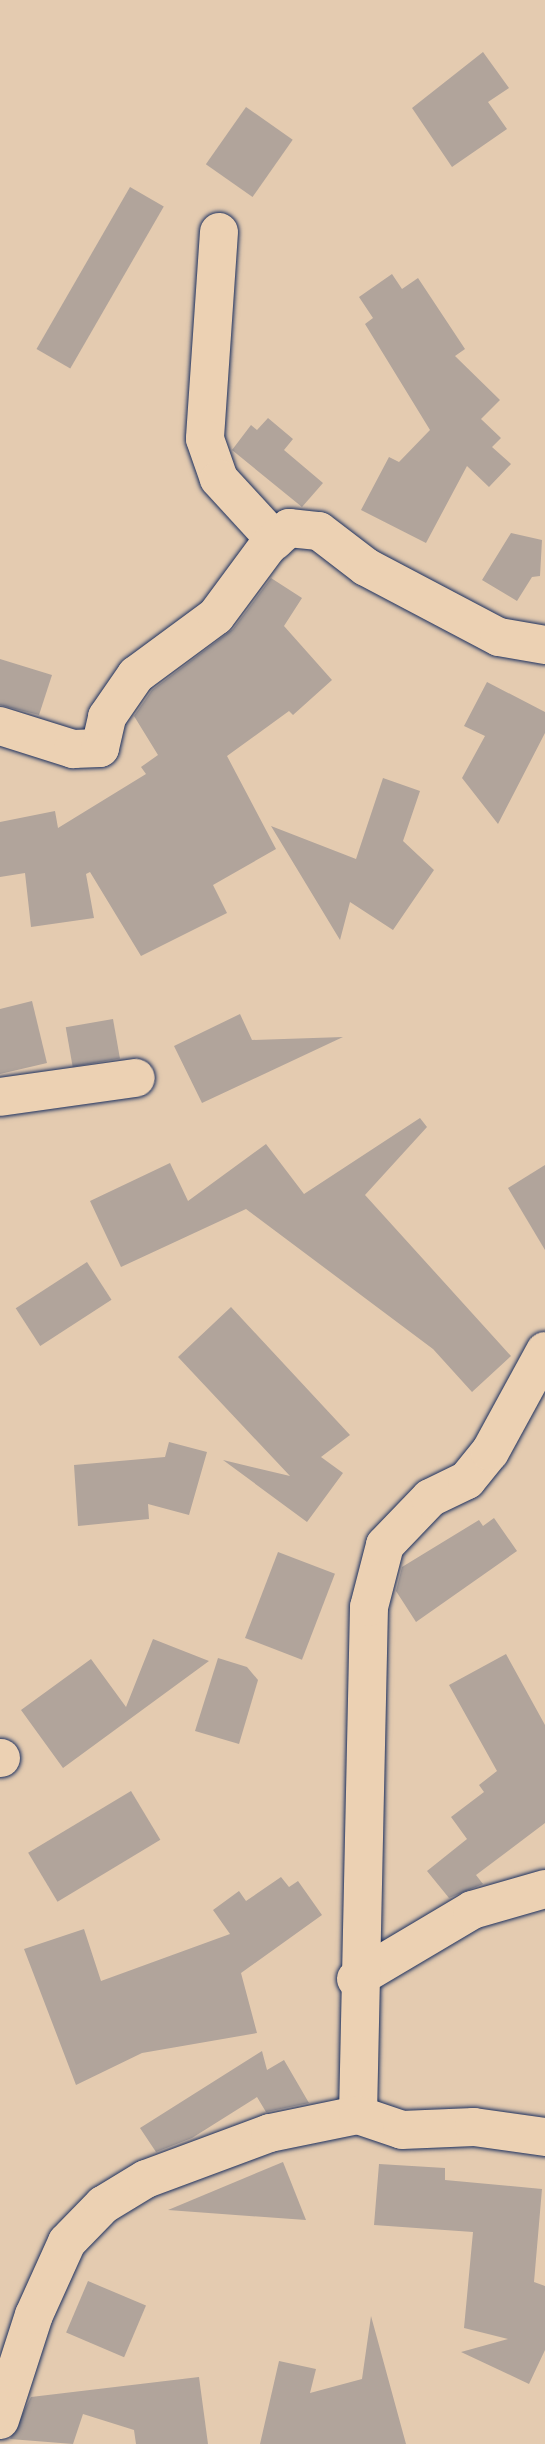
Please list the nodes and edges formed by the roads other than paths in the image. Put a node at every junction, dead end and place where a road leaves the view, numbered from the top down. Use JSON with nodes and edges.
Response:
{"nodes":[{"id":1,"x":219,"y":232,"type":"dead end"},
{"id":2,"x":275,"y":540,"type":"junction"},
{"id":3,"x":545,"y":645,"type":"edge"},
{"id":4,"x":0,"y":726,"type":"edge"},
{"id":5,"x":136,"y":1078,"type":"dead end"},
{"id":6,"x":0,"y":1097,"type":"edge"},
{"id":7,"x":545,"y":1350,"type":"edge"},
{"id":8,"x":545,"y":1889,"type":"edge"},
{"id":9,"x":356,"y":1979,"type":"junction"},
{"id":10,"x":358,"y":2115,"type":"junction"},
{"id":11,"x":545,"y":2137,"type":"edge"},
{"id":12,"x":0,"y":2420,"type":"edge"}],
"edges":[{"from":1,"to":2,"type":"street"},
{"from":2,"to":3,"type":"street"},
{"from":2,"to":4,"type":"street"},
{"from":5,"to":6,"type":"street"},
{"from":7,"to":9,"type":"street"},
{"from":8,"to":9,"type":"street"},
{"from":9,"to":10,"type":"street"},
{"from":10,"to":11,"type":"street"},
{"from":10,"to":12,"type":"street"}]}
